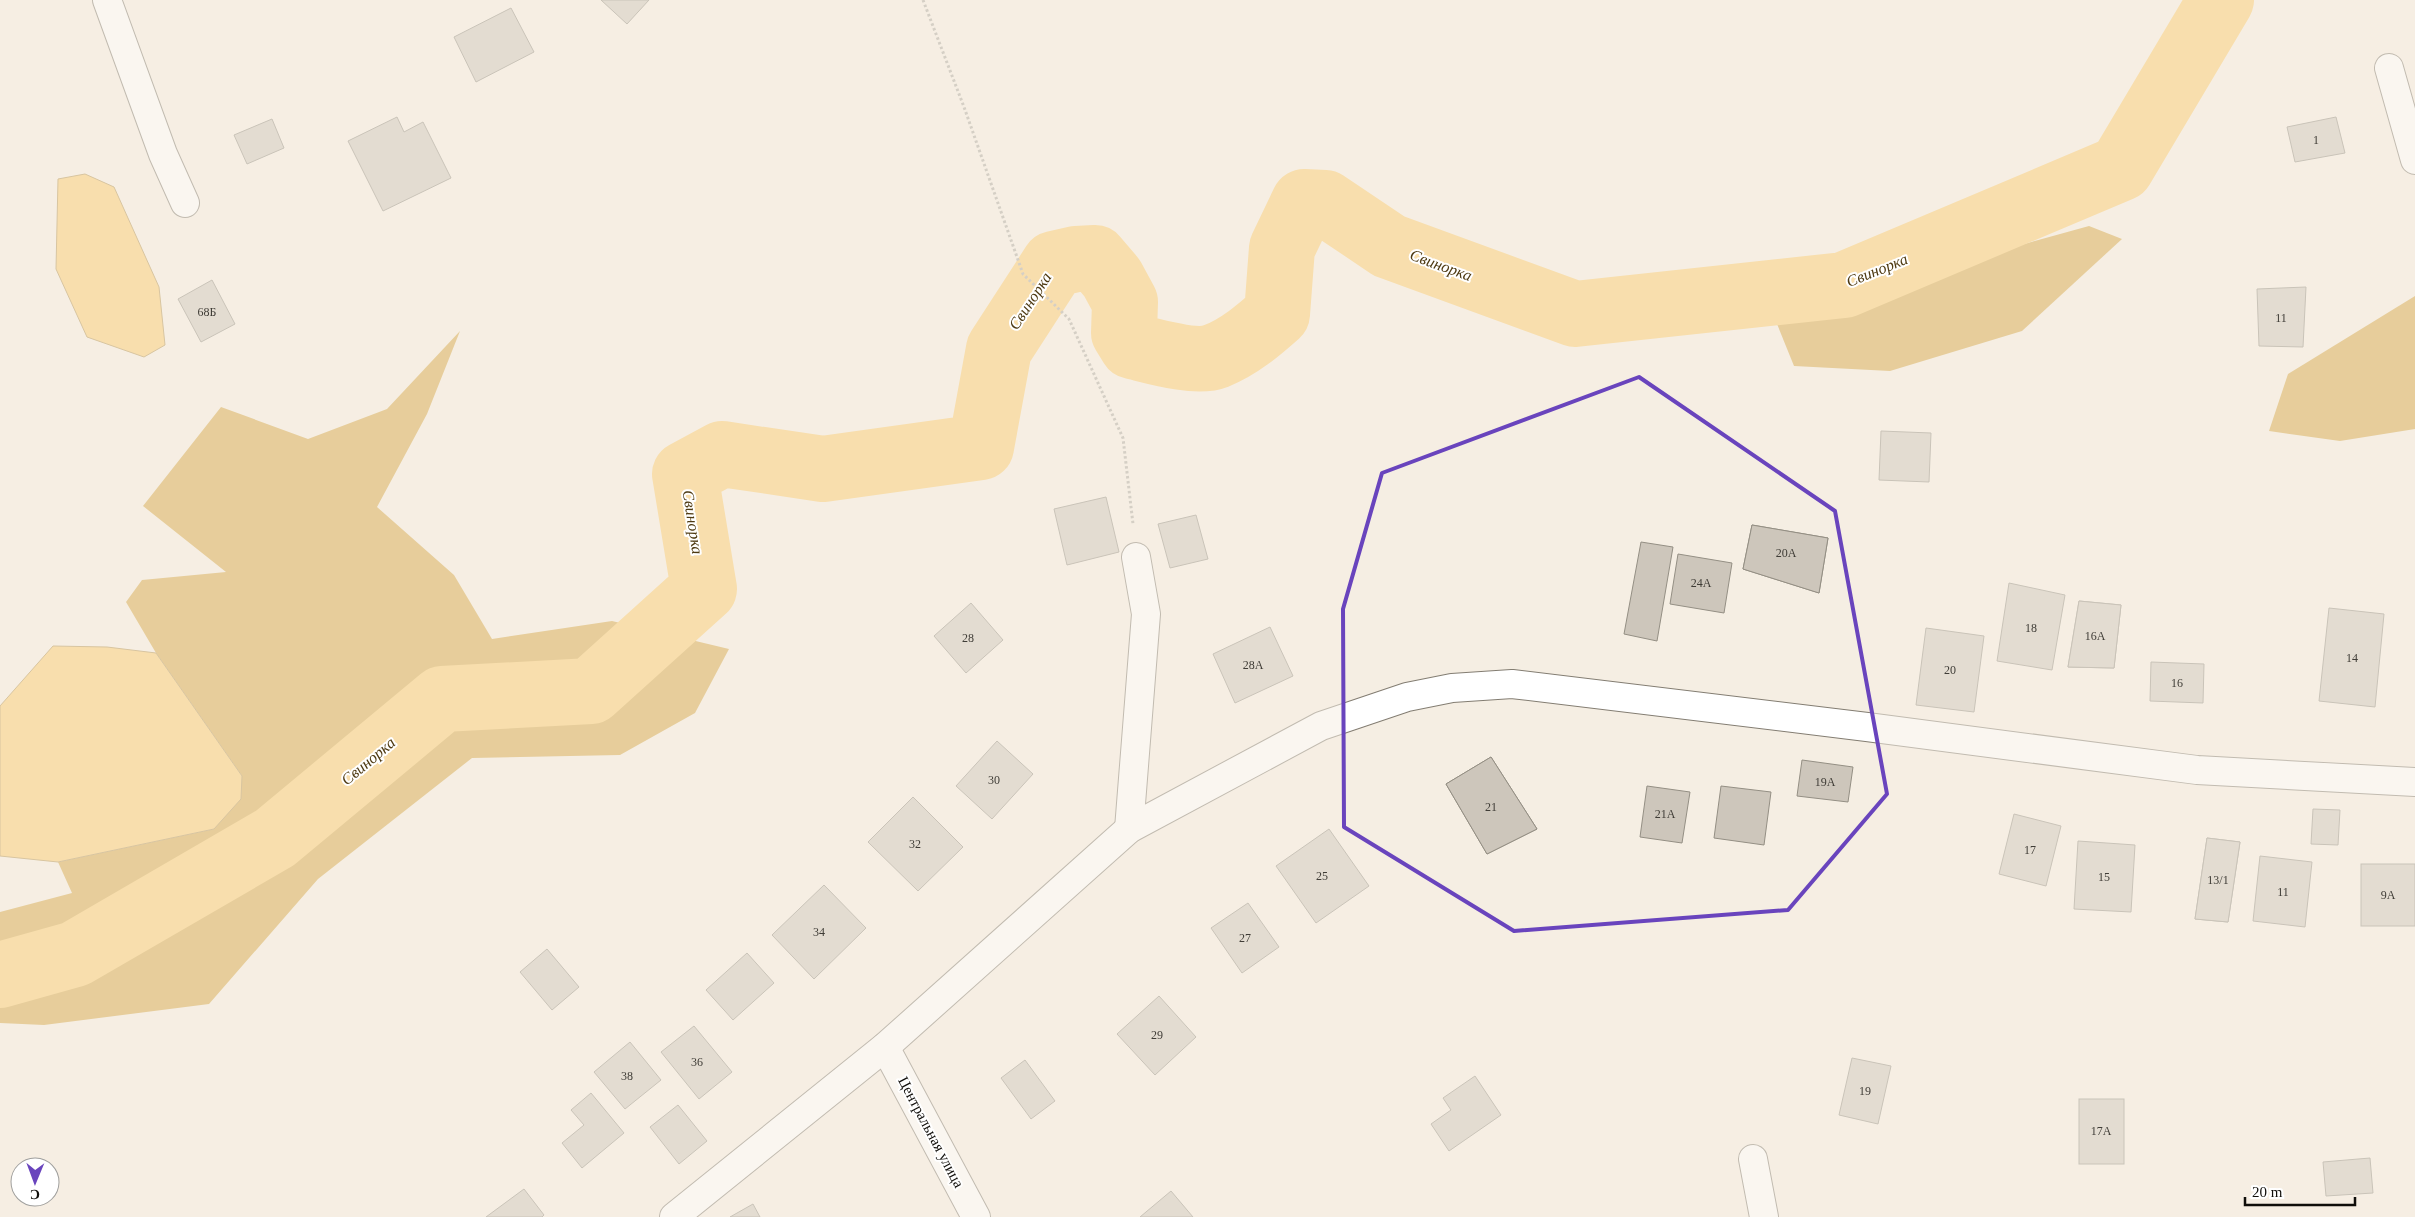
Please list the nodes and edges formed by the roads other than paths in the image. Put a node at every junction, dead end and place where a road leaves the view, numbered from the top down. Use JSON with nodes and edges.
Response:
{"nodes":[{"id":1,"x":107,"y":0,"type":"edge"},
{"id":2,"x":2389,"y":68,"type":"dead end"},
{"id":3,"x":2415,"y":160,"type":"edge"},
{"id":4,"x":185,"y":203,"type":"dead end"},
{"id":5,"x":1136,"y":557,"type":"road end"},
{"id":6,"x":2415,"y":782,"type":"edge"},
{"id":7,"x":1129,"y":829,"type":"junction"},
{"id":8,"x":885,"y":1047,"type":"junction"},
{"id":9,"x":1753,"y":1159,"type":"dead end"},
{"id":10,"x":674,"y":1217,"type":"edge"},
{"id":11,"x":976,"y":1217,"type":"edge"},
{"id":12,"x":1764,"y":1217,"type":"edge"}],
"edges":[{"from":1,"to":4,"type":"street"},
{"from":2,"to":3,"type":"street"},
{"from":5,"to":7,"type":"street"},
{"from":6,"to":7,"type":"street"},
{"from":7,"to":8,"type":"street"},
{"from":8,"to":10,"type":"street"},
{"from":8,"to":11,"type":"street","name":"Центральная улица"},
{"from":9,"to":12,"type":"street"}]}
